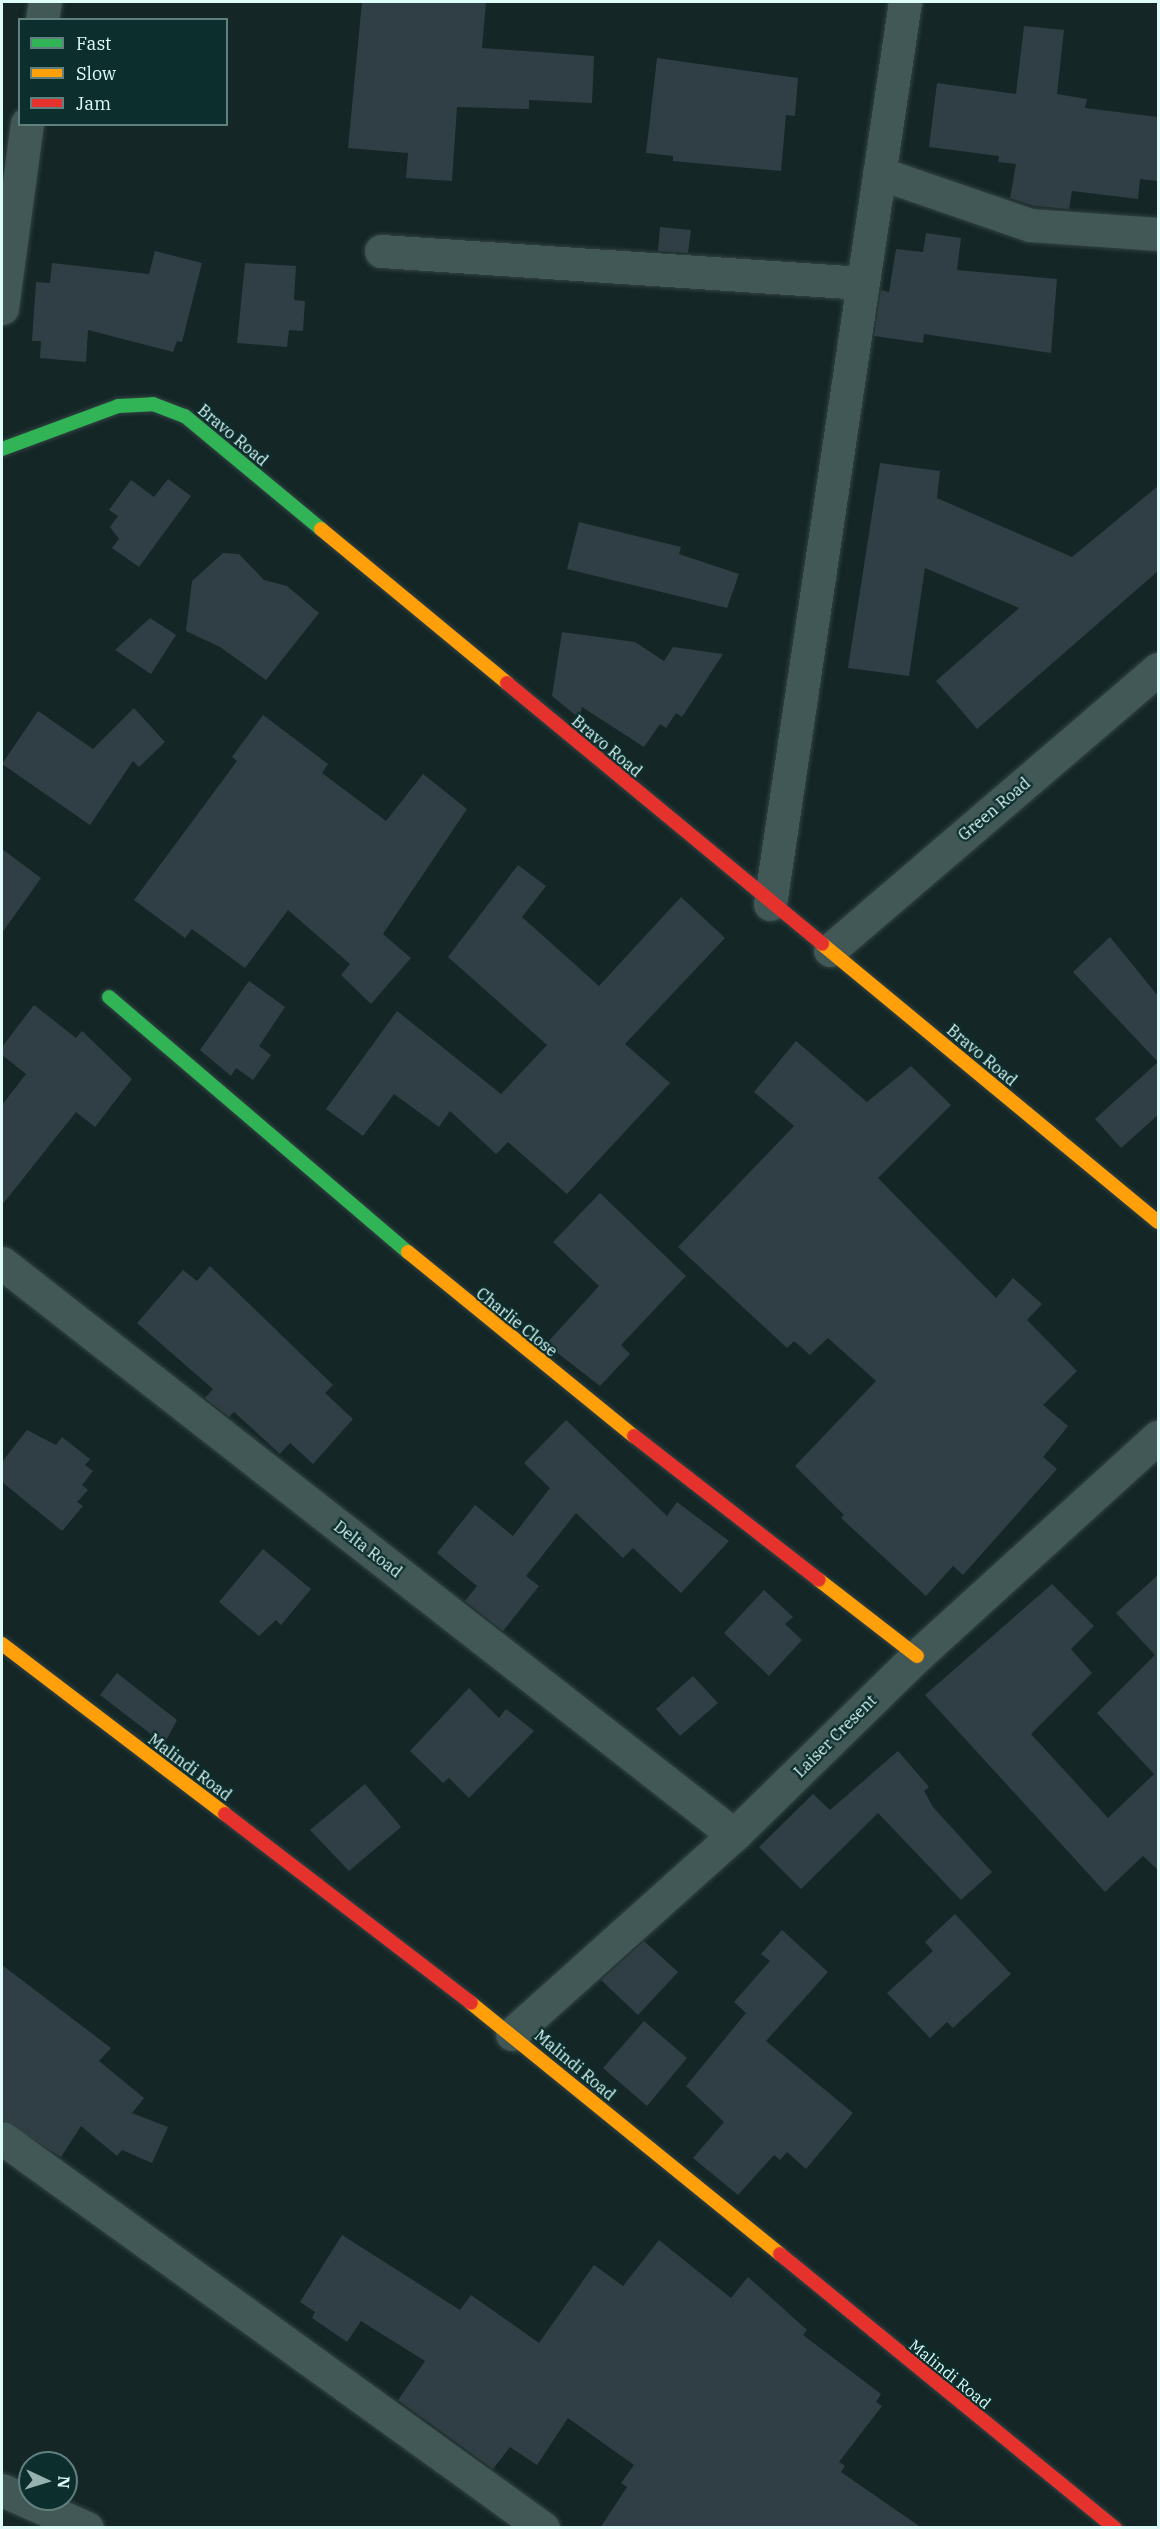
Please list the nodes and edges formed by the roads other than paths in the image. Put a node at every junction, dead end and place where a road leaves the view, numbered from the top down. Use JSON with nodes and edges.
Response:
{"nodes":[{"id":1,"x":45,"y":2,"type":"edge"},
{"id":2,"x":904,"y":2,"type":"edge"},
{"id":3,"x":42,"y":18,"type":"edge"},
{"id":4,"x":27,"y":126,"type":"edge"},
{"id":5,"x":879,"y":173,"type":"junction"},
{"id":6,"x":1158,"y":234,"type":"edge"},
{"id":7,"x":381,"y":251,"type":"dead end"},
{"id":8,"x":862,"y":283,"type":"junction"},
{"id":9,"x":2,"y":308,"type":"edge"},
{"id":10,"x":2,"y":449,"type":"edge"},
{"id":11,"x":1158,"y":669,"type":"edge"},
{"id":12,"x":770,"y":904,"type":"junction"},
{"id":13,"x":830,"y":950,"type":"junction"},
{"id":14,"x":109,"y":997,"type":"dead end"},
{"id":15,"x":1158,"y":1222,"type":"edge"},
{"id":16,"x":2,"y":1263,"type":"edge"},
{"id":17,"x":1158,"y":1437,"type":"edge"},
{"id":18,"x":2,"y":1644,"type":"edge"},
{"id":19,"x":917,"y":1656,"type":"junction"},
{"id":20,"x":734,"y":1835,"type":"junction"},
{"id":21,"x":512,"y":2034,"type":"junction"},
{"id":22,"x":2,"y":2138,"type":"edge"},
{"id":23,"x":2,"y":2490,"type":"edge"},
{"id":24,"x":87,"y":2528,"type":"edge"},
{"id":25,"x":543,"y":2528,"type":"edge"},
{"id":26,"x":1115,"y":2528,"type":"edge"}],
"edges":[{"from":1,"to":3,"type":"street"},
{"from":2,"to":5,"type":"street"},
{"from":4,"to":9,"type":"street"},
{"from":5,"to":6,"type":"street"},
{"from":5,"to":8,"type":"street"},
{"from":7,"to":8,"type":"street"},
{"from":8,"to":12,"type":"street"},
{"from":10,"to":12,"type":"street","name":"Bravo Road"},
{"from":11,"to":13,"type":"street","name":"Green Road"},
{"from":12,"to":13,"type":"street","name":"Bravo Road"},
{"from":13,"to":15,"type":"street","name":"Bravo Road"},
{"from":14,"to":19,"type":"street","name":"Charlie Close"},
{"from":16,"to":20,"type":"street","name":"Delta Road"},
{"from":17,"to":19,"type":"street","name":"Laiser Cresent"},
{"from":18,"to":21,"type":"street","name":"Malindi Road"},
{"from":19,"to":20,"type":"street","name":"Laiser Cresent"},
{"from":20,"to":21,"type":"street","name":"Laiser Cresent"},
{"from":21,"to":26,"type":"street","name":"Malindi Road"},
{"from":22,"to":25,"type":"street"},
{"from":23,"to":24,"type":"street"}]}
